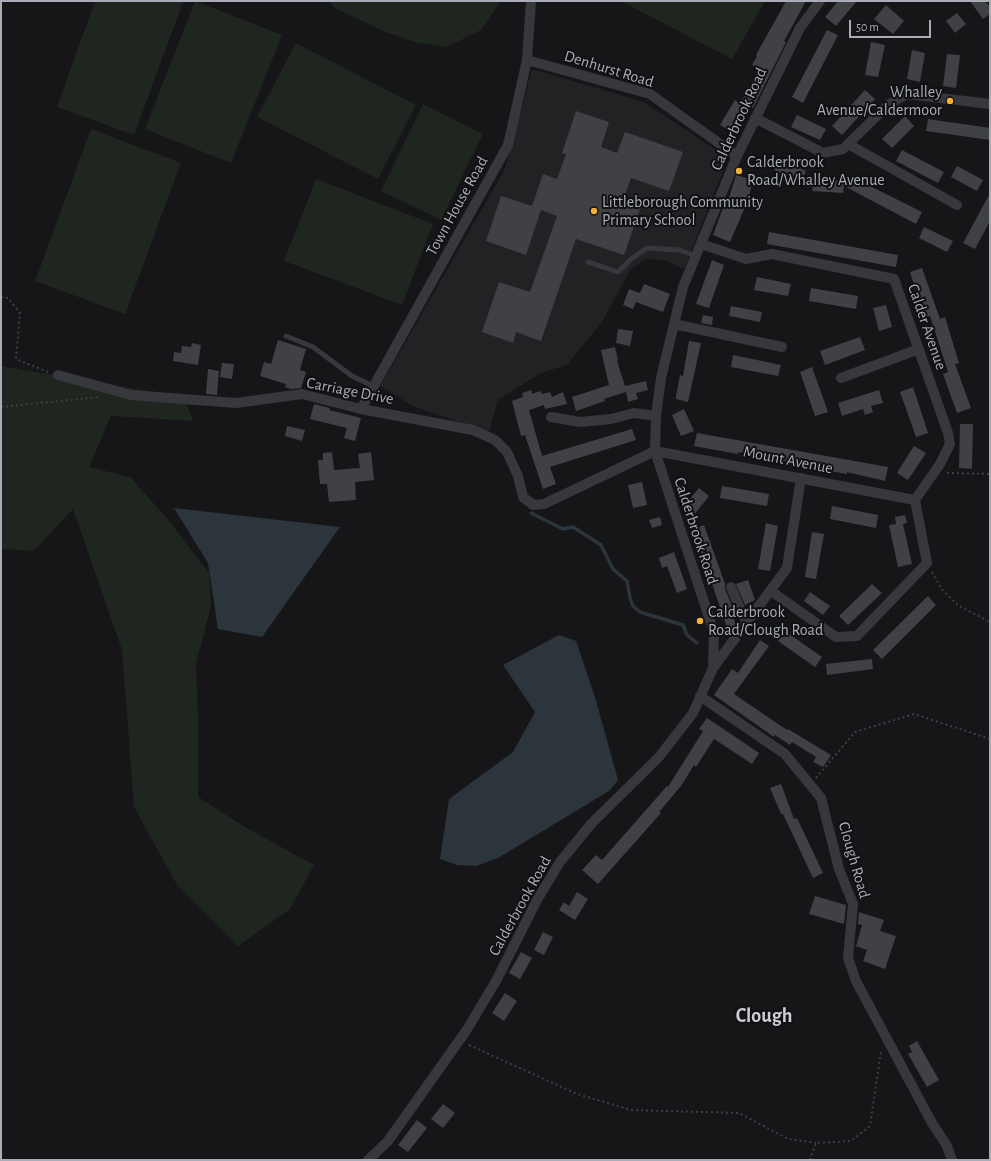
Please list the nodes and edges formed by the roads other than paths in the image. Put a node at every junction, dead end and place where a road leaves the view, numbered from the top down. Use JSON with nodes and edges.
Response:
{"nodes":[{"id":1,"x":531,"y":1,"type":"edge"},
{"id":2,"x":820,"y":1,"type":"edge"},
{"id":3,"x":527,"y":60,"type":"junction"},
{"id":4,"x":990,"y":104,"type":"edge"},
{"id":5,"x":755,"y":118,"type":"junction"},
{"id":6,"x":848,"y":144,"type":"junction"},
{"id":7,"x":737,"y":156,"type":"junction"},
{"id":8,"x":957,"y":205,"type":"dead end"},
{"id":9,"x":701,"y":244,"type":"junction"},
{"id":10,"x":696,"y":256,"type":"junction"},
{"id":11,"x":588,"y":262,"type":"dead end"},
{"id":12,"x":674,"y":324,"type":"junction"},
{"id":13,"x":286,"y":336,"type":"dead end"},
{"id":14,"x":782,"y":347,"type":"dead end"},
{"id":15,"x":919,"y":348,"type":"junction"},
{"id":16,"x":58,"y":375,"type":"road end"},
{"id":17,"x":840,"y":378,"type":"dead end"},
{"id":18,"x":374,"y":386,"type":"junction"},
{"id":19,"x":361,"y":409,"type":"junction"},
{"id":20,"x":656,"y":416,"type":"junction"},
{"id":21,"x":551,"y":418,"type":"dead end"},
{"id":22,"x":655,"y":451,"type":"junction"},
{"id":23,"x":801,"y":478,"type":"junction"},
{"id":24,"x":915,"y":500,"type":"junction"},
{"id":25,"x":731,"y":587,"type":"dead end"},
{"id":26,"x":771,"y":590,"type":"junction"},
{"id":27,"x":748,"y":621,"type":"junction"},
{"id":28,"x":713,"y":668,"type":"junction"},
{"id":29,"x":700,"y":696,"type":"junction"},
{"id":30,"x":368,"y":1160,"type":"edge"},
{"id":31,"x":952,"y":1160,"type":"edge"}],
"edges":[{"from":1,"to":3,"type":"street","name":"Town House Road"},
{"from":2,"to":5,"type":"street","name":"Calderbrook Road"},
{"from":3,"to":7,"type":"street","name":"Denhurst Road"},
{"from":3,"to":18,"type":"street","name":"Town House Road"},
{"from":4,"to":6,"type":"street"},
{"from":5,"to":6,"type":"street"},
{"from":5,"to":7,"type":"street","name":"Calderbrook Road"},
{"from":6,"to":8,"type":"street"},
{"from":7,"to":9,"type":"street","name":"Calderbrook Road"},
{"from":9,"to":10,"type":"street","name":"Calderbrook Road"},
{"from":9,"to":15,"type":"street","name":"Calder Avenue"},
{"from":10,"to":11,"type":"lane"},
{"from":10,"to":12,"type":"street","name":"Calderbrook Road"},
{"from":12,"to":14,"type":"street"},
{"from":12,"to":20,"type":"street","name":"Calderbrook Road"},
{"from":13,"to":18,"type":"lane"},
{"from":15,"to":17,"type":"street"},
{"from":15,"to":24,"type":"street","name":"Calder Avenue"},
{"from":16,"to":19,"type":"street","name":"Carriage Drive"},
{"from":18,"to":19,"type":"street","name":"Town House Road"},
{"from":19,"to":22,"type":"street","name":"Carriage Drive"},
{"from":20,"to":21,"type":"street"},
{"from":20,"to":22,"type":"street","name":"Calderbrook Road"},
{"from":22,"to":23,"type":"street","name":"Mount Avenue"},
{"from":22,"to":28,"type":"street","name":"Calderbrook Road"},
{"from":23,"to":24,"type":"street","name":"Mount Avenue"},
{"from":23,"to":26,"type":"street"},
{"from":24,"to":26,"type":"street"},
{"from":25,"to":27,"type":"street"},
{"from":26,"to":27,"type":"street"},
{"from":27,"to":28,"type":"street"},
{"from":28,"to":29,"type":"street","name":"Calderbrook Road"},
{"from":29,"to":30,"type":"street","name":"Calderbrook Road"},
{"from":29,"to":31,"type":"street","name":"Clough Road"}]}
